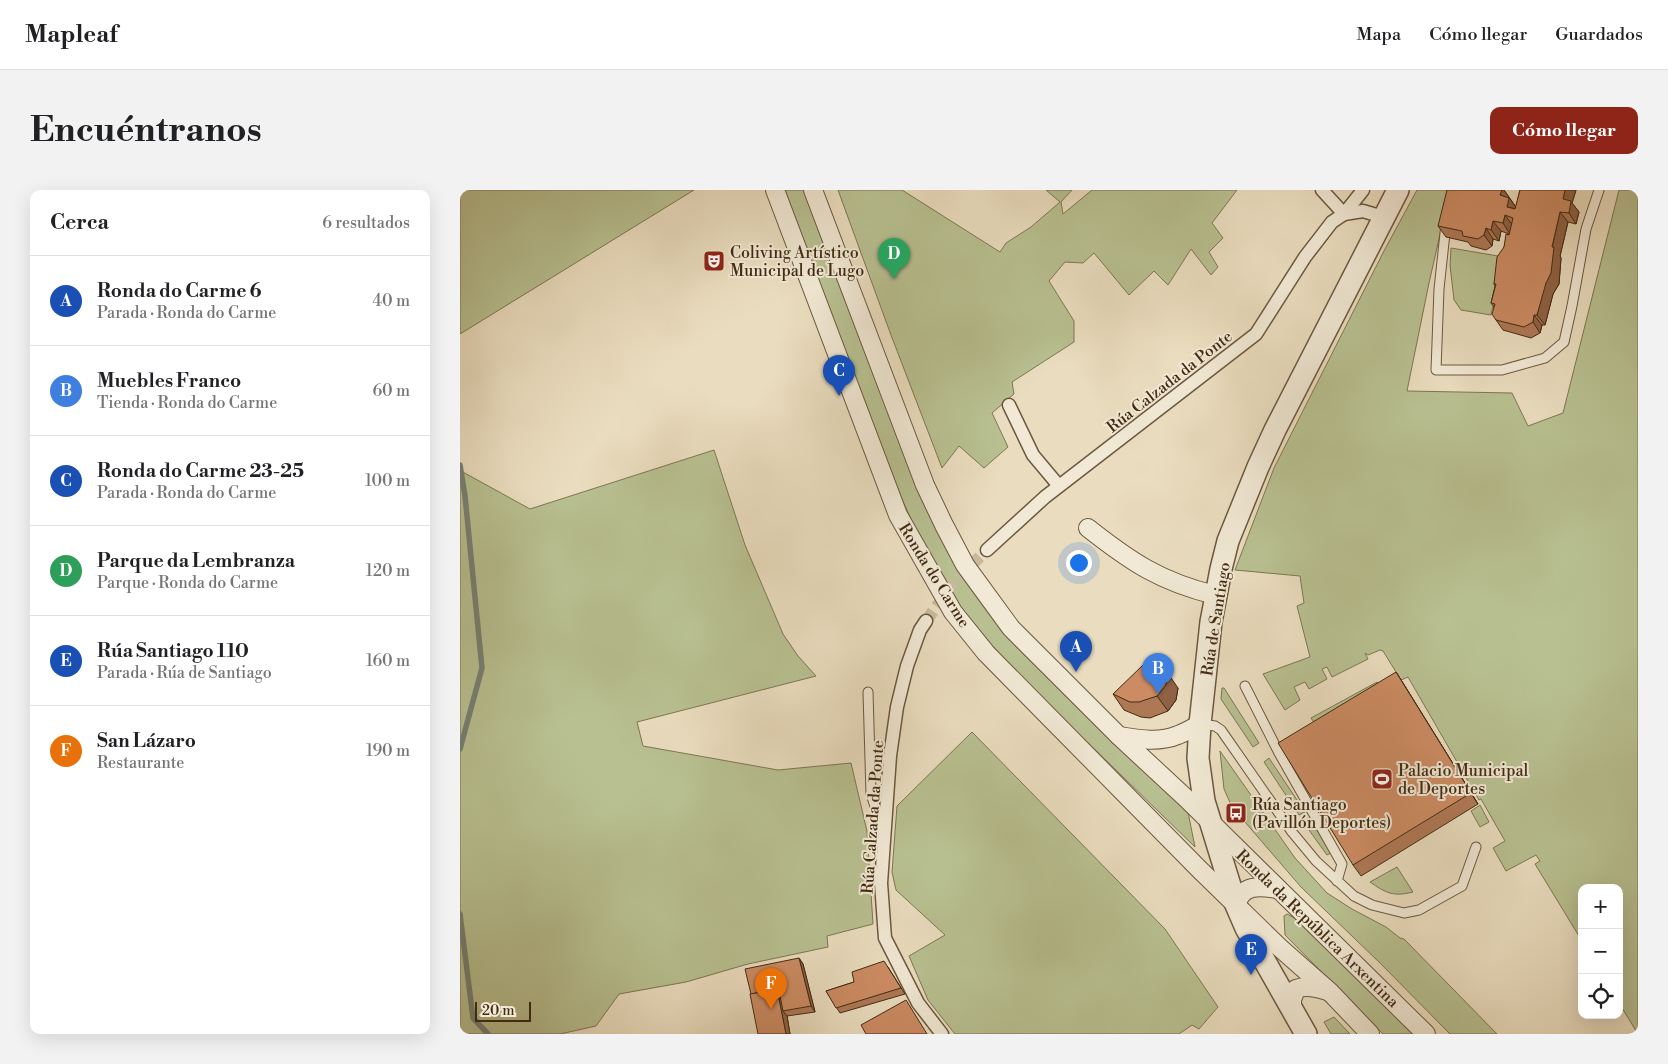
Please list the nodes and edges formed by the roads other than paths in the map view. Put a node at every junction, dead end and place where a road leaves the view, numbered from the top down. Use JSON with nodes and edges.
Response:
{"nodes":[{"id":1,"x":775,"y":190,"type":"edge"},
{"id":2,"x":813,"y":190,"type":"edge"},
{"id":3,"x":1322,"y":190,"type":"edge"},
{"id":4,"x":1363,"y":190,"type":"edge"},
{"id":5,"x":1398,"y":190,"type":"edge"},
{"id":6,"x":1599,"y":190,"type":"edge"},
{"id":7,"x":1447,"y":212,"type":"edge"},
{"id":8,"x":1344,"y":214,"type":"junction"},
{"id":9,"x":1384,"y":217,"type":"junction"},
{"id":10,"x":1009,"y":405,"type":"dead end"},
{"id":11,"x":1059,"y":486,"type":"junction"},
{"id":12,"x":1088,"y":528,"type":"dead end"},
{"id":13,"x":987,"y":550,"type":"tunnel mouth"},
{"id":14,"x":1215,"y":595,"type":"junction"},
{"id":15,"x":926,"y":621,"type":"tunnel mouth"},
{"id":16,"x":1245,"y":686,"type":"dead end"},
{"id":17,"x":868,"y":692,"type":"dead end"},
{"id":18,"x":1200,"y":724,"type":"junction"},
{"id":19,"x":1119,"y":736,"type":"junction"},
{"id":20,"x":1210,"y":822,"type":"junction"},
{"id":21,"x":884,"y":834,"type":"junction"},
{"id":22,"x":1476,"y":847,"type":"dead end"},
{"id":23,"x":1337,"y":881,"type":"junction"},
{"id":24,"x":1278,"y":889,"type":"junction"},
{"id":25,"x":1236,"y":906,"type":"junction"},
{"id":26,"x":1330,"y":992,"type":"junction"},
{"id":27,"x":1292,"y":1009,"type":"junction"},
{"id":28,"x":942,"y":1034,"type":"edge"},
{"id":29,"x":1306,"y":1034,"type":"edge"},
{"id":30,"x":1370,"y":1034,"type":"edge"},
{"id":31,"x":1426,"y":1034,"type":"edge"}],
"edges":[{"from":1,"to":25,"type":"street","name":"Ronda do Carme"},
{"from":2,"to":19,"type":"street","name":"Ronda do Carme"},
{"from":3,"to":8,"type":"street"},
{"from":4,"to":8,"type":"street","name":"Rúa Calzada da Ponte"},
{"from":5,"to":9,"type":"street","name":"Rúa de Santiago"},
{"from":6,"to":7,"type":"lane"},
{"from":8,"to":9,"type":"street"},
{"from":8,"to":11,"type":"street","name":"Rúa Calzada da Ponte"},
{"from":9,"to":14,"type":"street","name":"Rúa de Santiago"},
{"from":10,"to":11,"type":"street"},
{"from":11,"to":13,"type":"street","name":"Rúa Calzada da Ponte"},
{"from":12,"to":14,"type":"street"},
{"from":14,"to":18,"type":"street","name":"Rúa de Santiago"},
{"from":15,"to":21,"type":"street","name":"Rúa Calzada da Ponte"},
{"from":16,"to":23,"type":"lane"},
{"from":17,"to":21,"type":"lane"},
{"from":18,"to":19,"type":"street"},
{"from":18,"to":20,"type":"street","name":"Rúa de Santiago"},
{"from":18,"to":23,"type":"lane"},
{"from":19,"to":20,"type":"street","name":"Ronda do Carme"},
{"from":20,"to":24,"type":"street","name":"Ronda da República Arxentina"},
{"from":20,"to":25,"type":"street","name":"Rúa de Santiago"},
{"from":21,"to":28,"type":"street","name":"Rúa Calzada da Ponte"},
{"from":22,"to":23,"type":"lane"},
{"from":24,"to":25,"type":"street"},
{"from":24,"to":31,"type":"street","name":"Ronda da República Arxentina"},
{"from":25,"to":26,"type":"street"},
{"from":25,"to":27,"type":"street","name":"Rúa de Santiago"},
{"from":26,"to":27,"type":"street"},
{"from":26,"to":30,"type":"street"},
{"from":27,"to":29,"type":"street","name":"Rúa de Santiago"}]}
